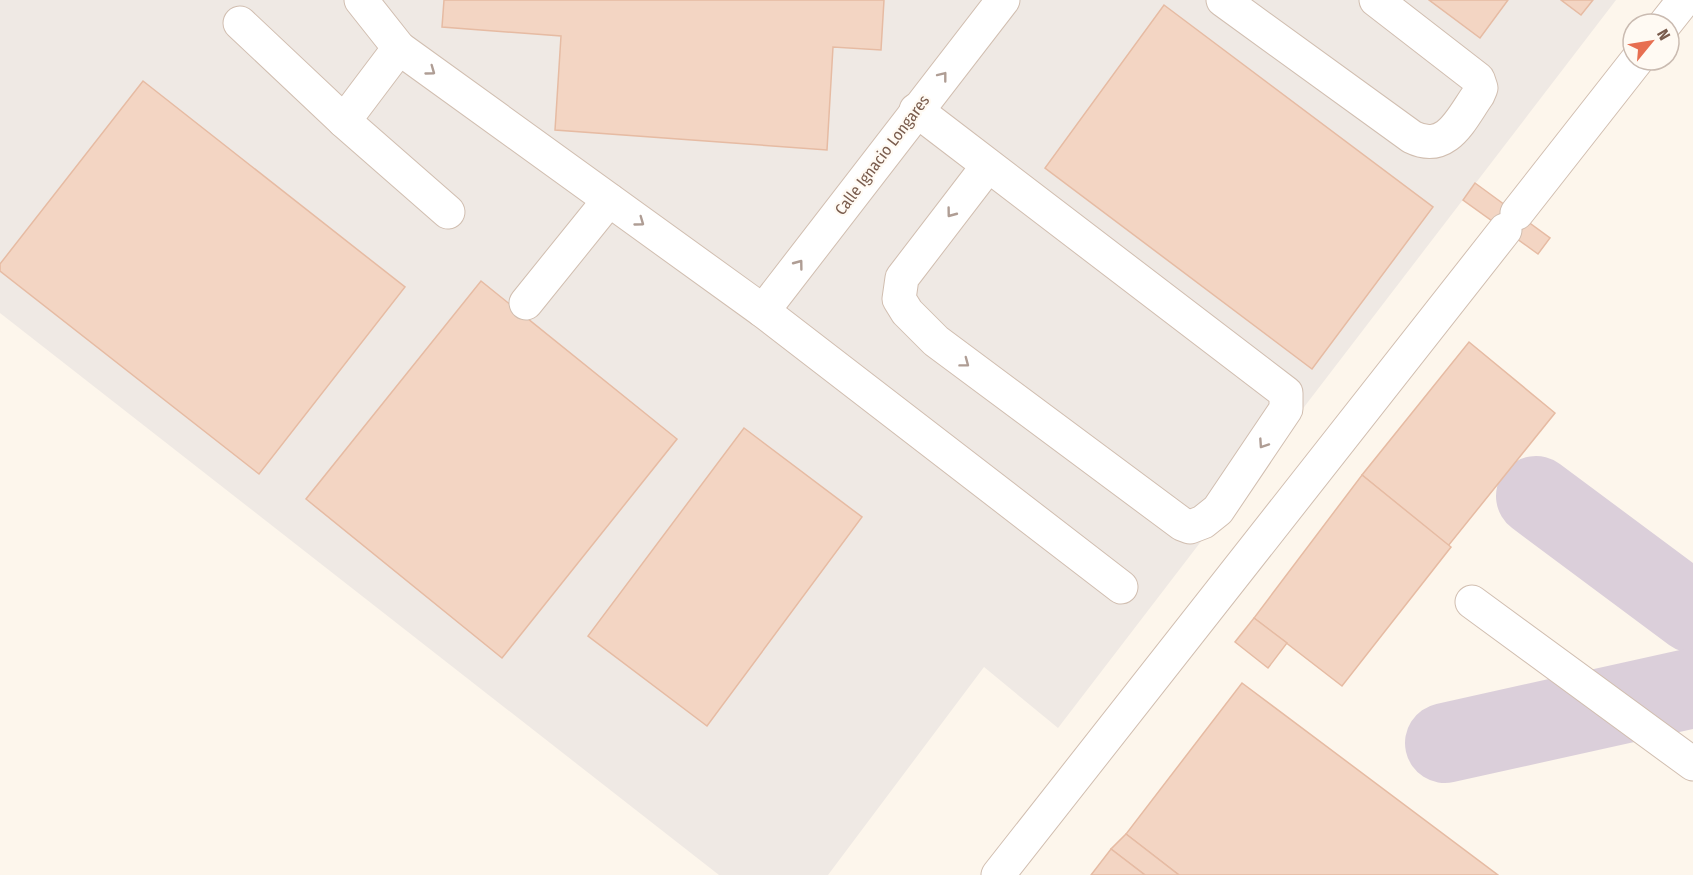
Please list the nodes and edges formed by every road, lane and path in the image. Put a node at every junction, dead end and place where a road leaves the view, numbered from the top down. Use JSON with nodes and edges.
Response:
{"nodes":[{"id":1,"x":361,"y":0,"type":"edge"},
{"id":2,"x":1003,"y":0,"type":"edge"},
{"id":3,"x":1223,"y":0,"type":"edge"},
{"id":4,"x":1376,"y":0,"type":"edge"},
{"id":5,"x":1684,"y":0,"type":"edge"},
{"id":6,"x":1674,"y":12,"type":"edge"},
{"id":7,"x":240,"y":23,"type":"dead end"},
{"id":8,"x":399,"y":48,"type":"junction"},
{"id":9,"x":1628,"y":72,"type":"edge"},
{"id":10,"x":916,"y":110,"type":"junction"},
{"id":11,"x":344,"y":121,"type":"junction"},
{"id":12,"x":987,"y":167,"type":"junction"},
{"id":13,"x":609,"y":200,"type":"junction"},
{"id":14,"x":448,"y":212,"type":"dead end"},
{"id":15,"x":526,"y":303,"type":"dead end"},
{"id":16,"x":763,"y":311,"type":"junction"},
{"id":17,"x":1121,"y":587,"type":"dead end"},
{"id":18,"x":1472,"y":602,"type":"dead end"},
{"id":19,"x":1693,"y":764,"type":"edge"},
{"id":20,"x":998,"y":875,"type":"edge"}],
"edges":[{"from":1,"to":8,"type":"lane"},
{"from":10,"to":2,"type":"lane","name":"Calle Ignacio Longares","one_way":true},
{"from":3,"to":4,"type":"lane"},
{"from":5,"to":6,"type":"lane"},
{"from":7,"to":11,"type":"lane"},
{"from":8,"to":11,"type":"lane"},
{"from":8,"to":13,"type":"lane","one_way":true},
{"from":9,"to":20,"type":"lane"},
{"from":10,"to":12,"type":"lane"},
{"from":16,"to":10,"type":"lane","name":"Calle Ignacio Longares","one_way":true},
{"from":11,"to":14,"type":"lane"},
{"from":12,"to":12,"type":"lane"},
{"from":13,"to":15,"type":"lane"},
{"from":13,"to":16,"type":"lane","one_way":true},
{"from":16,"to":17,"type":"lane"},
{"from":18,"to":19,"type":"lane"}]}
